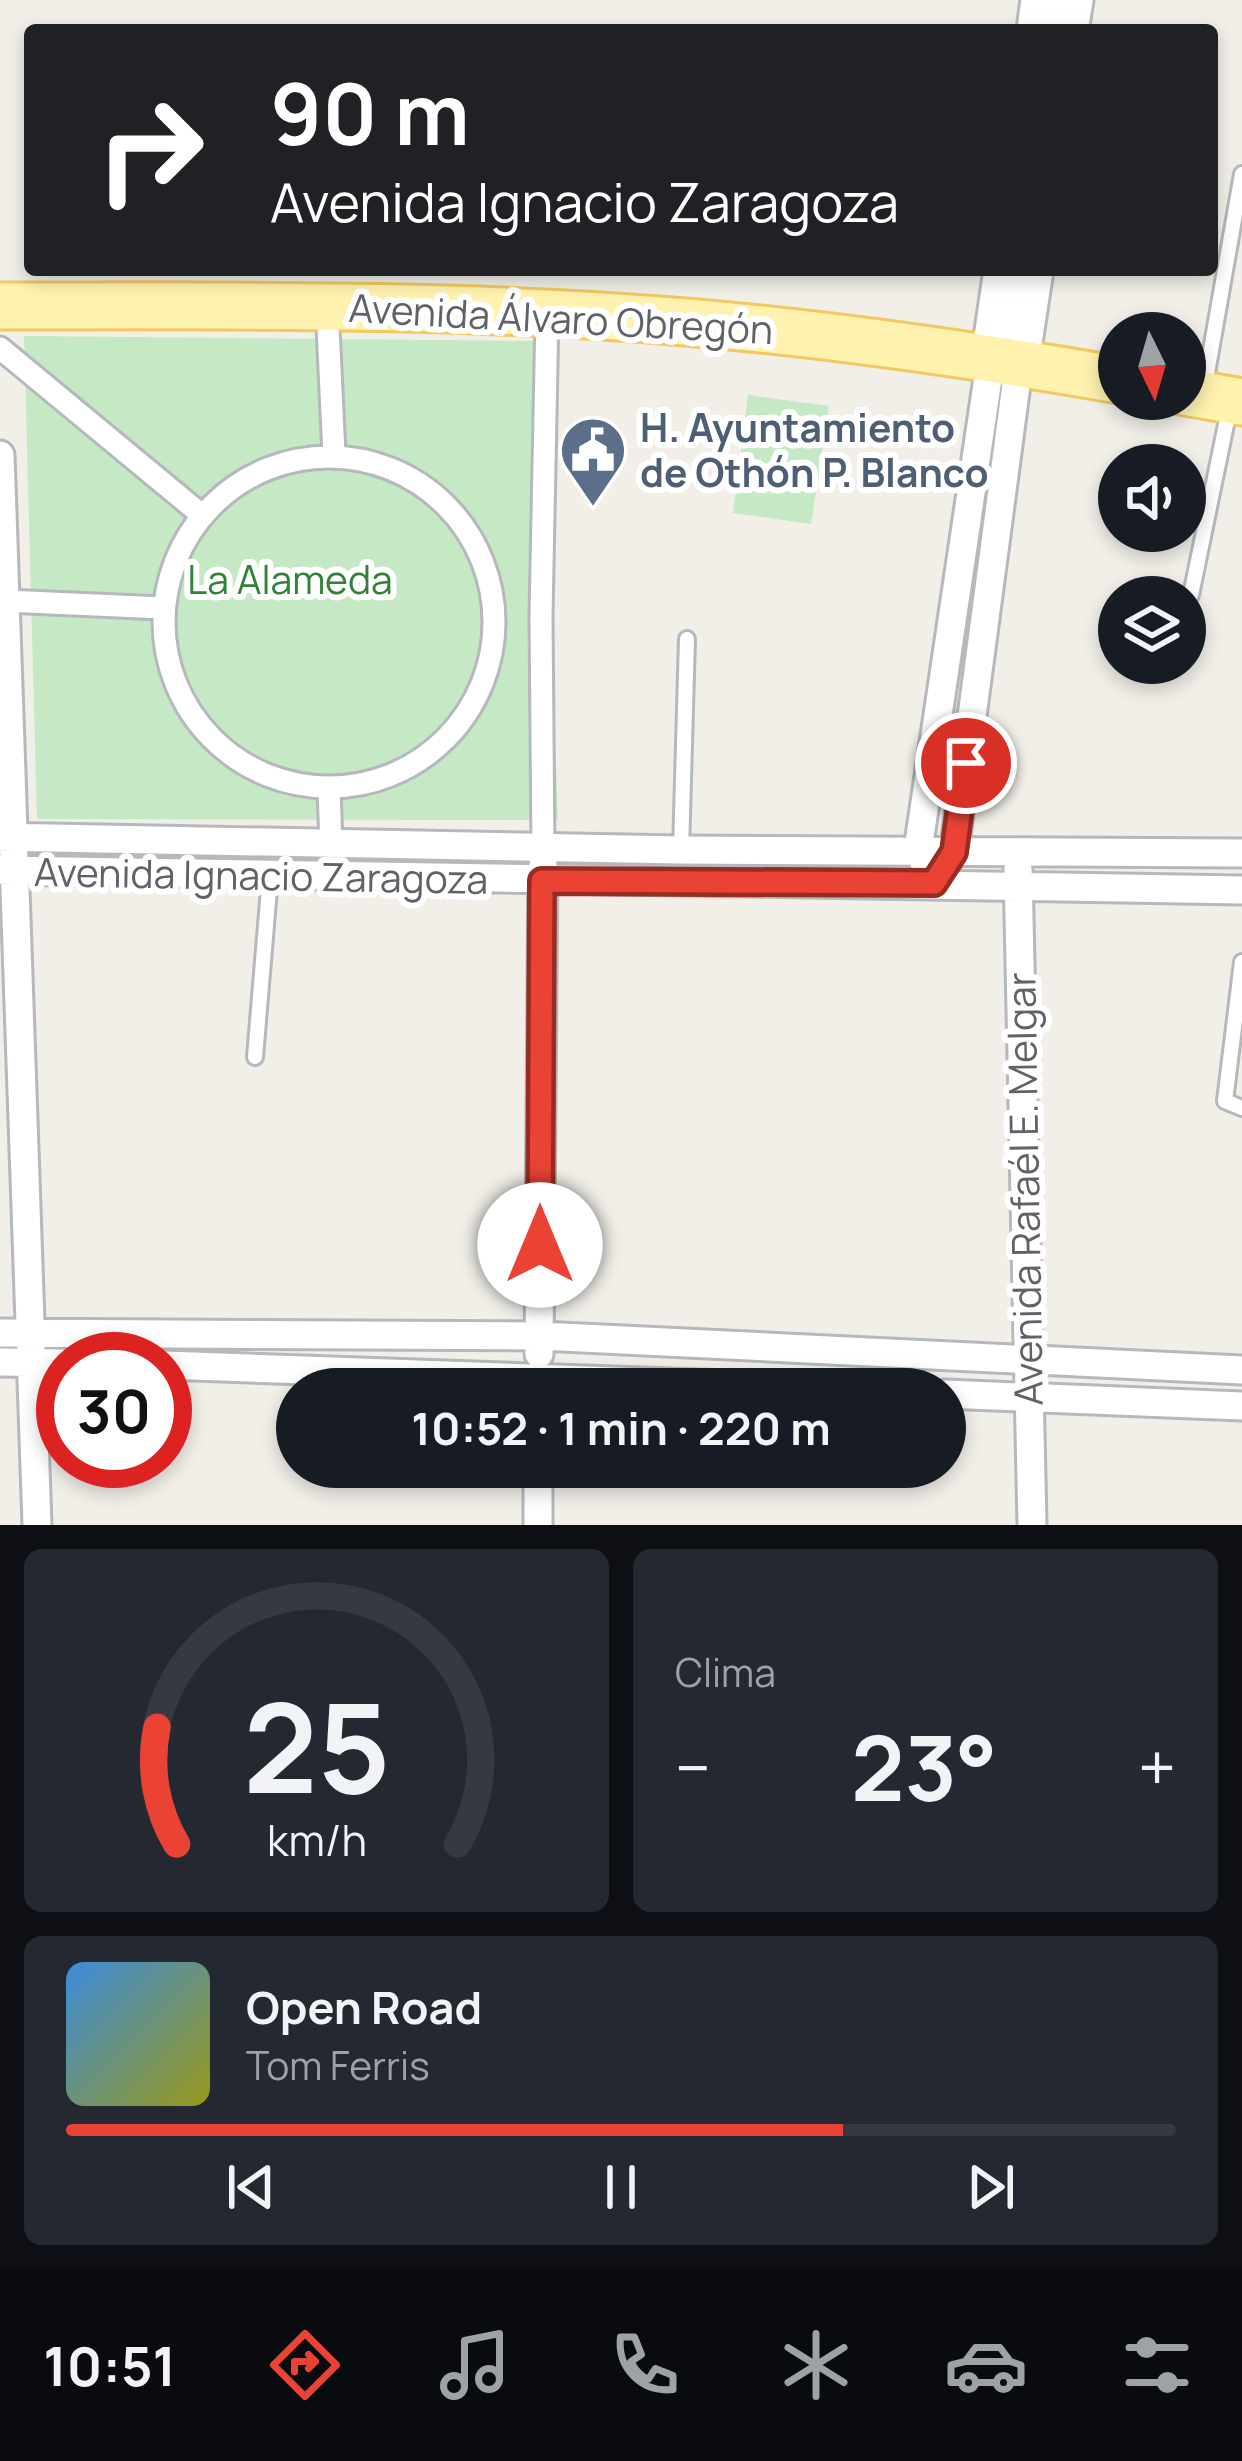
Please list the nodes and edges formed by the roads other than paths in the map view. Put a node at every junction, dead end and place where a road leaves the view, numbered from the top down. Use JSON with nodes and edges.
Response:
{"nodes":[{"id":1,"x":1242,"y":174,"type":"edge"},
{"id":2,"x":1004,"y":276,"type":"edge"},
{"id":3,"x":1031,"y":276,"type":"edge"},
{"id":4,"x":0,"y":306,"type":"edge"},
{"id":5,"x":327,"y":306,"type":"junction"},
{"id":6,"x":547,"y":315,"type":"junction"},
{"id":7,"x":0,"y":348,"type":"edge"},
{"id":8,"x":1005,"y":360,"type":"junction"},
{"id":9,"x":1098,"y":376,"type":"edge"},
{"id":10,"x":1215,"y":397,"type":"edge"},
{"id":11,"x":0,"y":455,"type":"edge"},
{"id":12,"x":334,"y":455,"type":"junction"},
{"id":13,"x":203,"y":516,"type":"junction"},
{"id":14,"x":1193,"y":576,"type":"edge"},
{"id":15,"x":5,"y":602,"type":"junction"},
{"id":16,"x":163,"y":608,"type":"junction"},
{"id":17,"x":541,"y":616,"type":"junction"},
{"id":18,"x":496,"y":617,"type":"junction"},
{"id":19,"x":687,"y":639,"type":"dead end"},
{"id":20,"x":329,"y":788,"type":"junction"},
{"id":21,"x":7,"y":837,"type":"edge"},
{"id":22,"x":331,"y":846,"type":"junction"},
{"id":23,"x":543,"y":848,"type":"junction"},
{"id":24,"x":681,"y":850,"type":"junction"},
{"id":25,"x":918,"y":850,"type":"junction"},
{"id":26,"x":954,"y":852,"type":"junction"},
{"id":27,"x":1018,"y":852,"type":"junction"},
{"id":28,"x":1237,"y":853,"type":"edge"},
{"id":29,"x":7,"y":870,"type":"edge"},
{"id":30,"x":270,"y":877,"type":"junction"},
{"id":31,"x":542,"y":881,"type":"junction"},
{"id":32,"x":679,"y":883,"type":"junction"},
{"id":33,"x":934,"y":883,"type":"junction"},
{"id":34,"x":1018,"y":886,"type":"junction"},
{"id":35,"x":1238,"y":890,"type":"edge"},
{"id":36,"x":1242,"y":962,"type":"edge"},
{"id":37,"x":255,"y":1058,"type":"dead end"},
{"id":38,"x":1242,"y":1108,"type":"edge"},
{"id":39,"x":0,"y":1333,"type":"edge"},
{"id":40,"x":539,"y":1336,"type":"junction"},
{"id":41,"x":31,"y":1347,"type":"junction"},
{"id":42,"x":36,"y":1350,"type":"edge"},
{"id":43,"x":0,"y":1362,"type":"edge"},
{"id":44,"x":1029,"y":1362,"type":"junction"},
{"id":45,"x":192,"y":1366,"type":"edge"},
{"id":46,"x":539,"y":1368,"type":"edge"},
{"id":47,"x":276,"y":1370,"type":"edge"},
{"id":48,"x":1242,"y":1370,"type":"edge"},
{"id":49,"x":966,"y":1395,"type":"edge"},
{"id":50,"x":1030,"y":1397,"type":"junction"},
{"id":51,"x":1242,"y":1406,"type":"edge"},
{"id":52,"x":538,"y":1488,"type":"edge"},
{"id":53,"x":37,"y":1525,"type":"edge"},
{"id":54,"x":538,"y":1525,"type":"edge"},
{"id":55,"x":1032,"y":1525,"type":"edge"}],
"edges":[{"from":1,"to":10,"type":"lane"},
{"from":2,"to":8,"type":"main road"},
{"from":3,"to":8,"type":"main road"},
{"from":4,"to":5,"type":"main road","name":"Avenida Álvaro Obregón"},
{"from":5,"to":6,"type":"main road","name":"Avenida Álvaro Obregón"},
{"from":5,"to":12,"type":"street"},
{"from":6,"to":8,"type":"main road","name":"Avenida Álvaro Obregón"},
{"from":6,"to":17,"type":"street"},
{"from":7,"to":13,"type":"street"},
{"from":8,"to":9,"type":"main road","name":"Avenida Álvaro Obregón"},
{"from":8,"to":25,"type":"street"},
{"from":8,"to":26,"type":"street"},
{"from":10,"to":14,"type":"lane"},
{"from":11,"to":15,"type":"street"},
{"from":12,"to":13,"type":"street"},
{"from":12,"to":18,"type":"street"},
{"from":13,"to":16,"type":"street"},
{"from":15,"to":16,"type":"street"},
{"from":15,"to":21,"type":"street"},
{"from":16,"to":20,"type":"street"},
{"from":17,"to":18,"type":"street"},
{"from":17,"to":23,"type":"street"},
{"from":18,"to":20,"type":"street"},
{"from":19,"to":24,"type":"lane"},
{"from":20,"to":22,"type":"street"},
{"from":21,"to":22,"type":"street","name":"Avenida Ignacio Zaragoza"},
{"from":21,"to":29,"type":"street"},
{"from":22,"to":23,"type":"street","name":"Avenida Ignacio Zaragoza"},
{"from":23,"to":24,"type":"street","name":"Avenida Ignacio Zaragoza"},
{"from":23,"to":31,"type":"street"},
{"from":24,"to":25,"type":"street","name":"Avenida Ignacio Zaragoza"},
{"from":24,"to":32,"type":"street"},
{"from":25,"to":26,"type":"street","name":"Avenida Ignacio Zaragoza"},
{"from":25,"to":33,"type":"street"},
{"from":26,"to":27,"type":"street","name":"Avenida Ignacio Zaragoza"},
{"from":26,"to":33,"type":"street"},
{"from":27,"to":28,"type":"street","name":"Avenida Ignacio Zaragoza"},
{"from":27,"to":34,"type":"street","name":"Avenida Rafaél E. Melgar"},
{"from":28,"to":35,"type":"street"},
{"from":29,"to":30,"type":"street","name":"Avenida Ignacio Zaragoza"},
{"from":29,"to":41,"type":"street"},
{"from":30,"to":31,"type":"street","name":"Avenida Ignacio Zaragoza"},
{"from":30,"to":37,"type":"lane"},
{"from":31,"to":32,"type":"street","name":"Avenida Ignacio Zaragoza"},
{"from":31,"to":40,"type":"street"},
{"from":32,"to":33,"type":"street","name":"Avenida Ignacio Zaragoza"},
{"from":33,"to":34,"type":"street","name":"Avenida Ignacio Zaragoza"},
{"from":34,"to":35,"type":"street","name":"Avenida Ignacio Zaragoza"},
{"from":34,"to":44,"type":"street","name":"Avenida Rafaél E. Melgar"},
{"from":36,"to":38,"type":"lane"},
{"from":39,"to":41,"type":"street"},
{"from":40,"to":41,"type":"street"},
{"from":40,"to":44,"type":"street"},
{"from":40,"to":46,"type":"street"},
{"from":41,"to":42,"type":"street"},
{"from":41,"to":43,"type":"street"},
{"from":41,"to":53,"type":"street"},
{"from":44,"to":48,"type":"street"},
{"from":44,"to":50,"type":"street","name":"Avenida Rafaél E. Melgar"},
{"from":45,"to":47,"type":"street"},
{"from":49,"to":50,"type":"street"},
{"from":50,"to":51,"type":"street"},
{"from":50,"to":55,"type":"street","name":"Avenida Rafaél E. Melgar"},
{"from":52,"to":54,"type":"street"}]}
